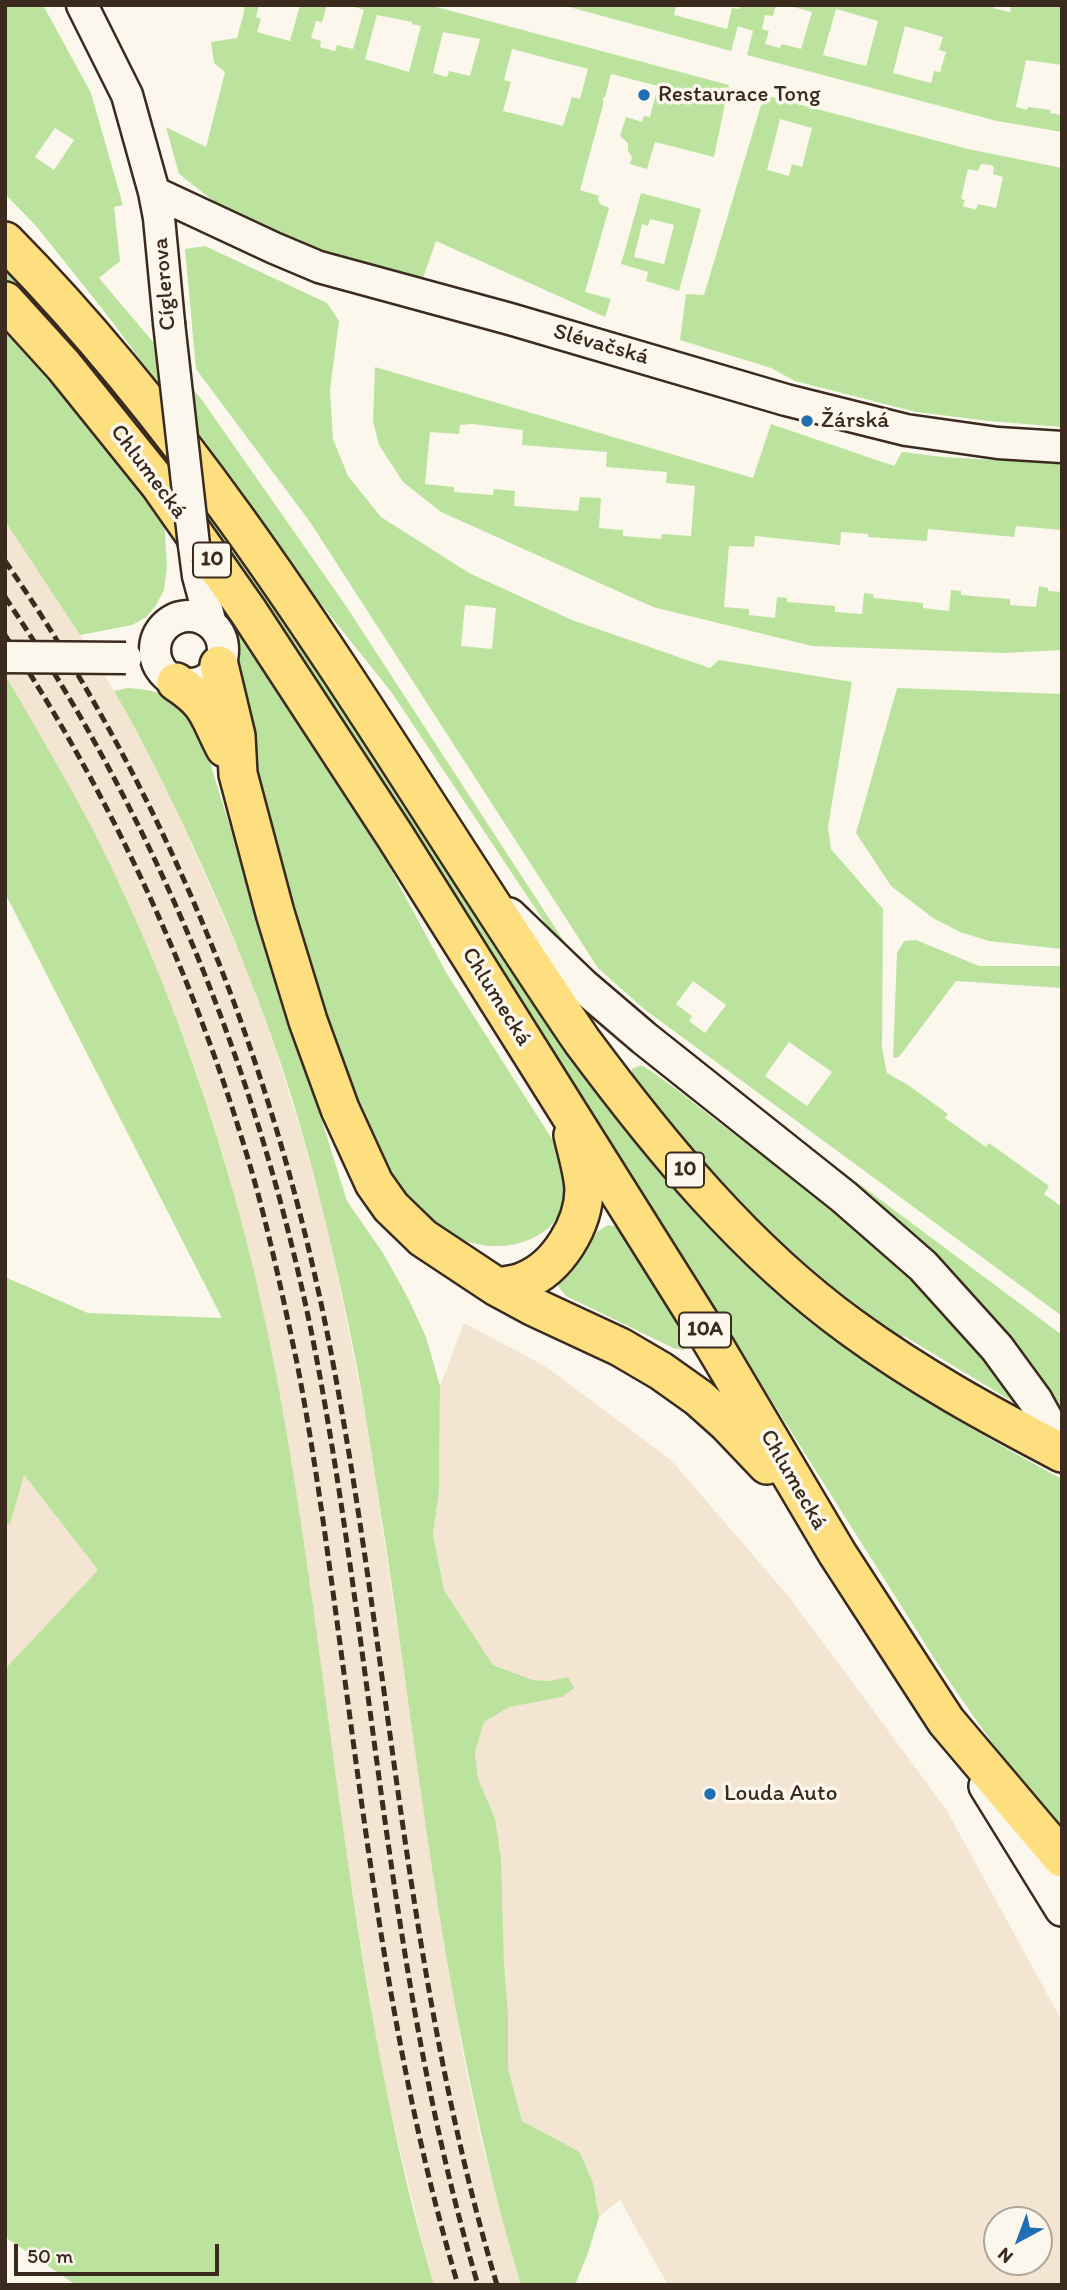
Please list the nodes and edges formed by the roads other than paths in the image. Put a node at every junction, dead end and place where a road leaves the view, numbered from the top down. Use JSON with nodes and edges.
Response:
{"nodes":[{"id":1,"x":82,"y":5,"type":"edge"},
{"id":2,"x":157,"y":205,"type":"junction"},
{"id":3,"x":5,"y":241,"type":"edge"},
{"id":4,"x":5,"y":301,"type":"edge"},
{"id":5,"x":1062,"y":447,"type":"edge"},
{"id":6,"x":198,"y":620,"type":"junction"},
{"id":7,"x":5,"y":657,"type":"edge"},
{"id":8,"x":219,"y":665,"type":"junction"},
{"id":9,"x":166,"y":669,"type":"junction"},
{"id":10,"x":238,"y":774,"type":"junction"},
{"id":11,"x":484,"y":891,"type":"junction"},
{"id":12,"x":567,"y":1111,"type":"junction"},
{"id":13,"x":497,"y":1287,"type":"junction"},
{"id":14,"x":1062,"y":1451,"type":"edge"},
{"id":15,"x":836,"y":1553,"type":"junction"},
{"id":16,"x":946,"y":1721,"type":"junction"},
{"id":17,"x":1062,"y":1858,"type":"edge"},
{"id":18,"x":1062,"y":1909,"type":"edge"}],
"edges":[{"from":1,"to":2,"type":"street","name":"Cíglerova"},
{"from":2,"to":5,"type":"street","name":"Slévačská"},
{"from":2,"to":6,"type":"street","name":"Cíglerova","bridge":true},
{"from":3,"to":11,"type":"main road","name":"Chlumecká","number":"10"},
{"from":4,"to":12,"type":"main road","name":"Chlumecká","number":"10"},
{"from":6,"to":8,"type":"street"},
{"from":6,"to":9,"type":"street"},
{"from":7,"to":9,"type":"street","bridge":true},
{"from":8,"to":9,"type":"street"},
{"from":8,"to":10,"type":"main road"},
{"from":9,"to":10,"type":"main road"},
{"from":10,"to":13,"type":"main road"},
{"from":11,"to":14,"type":"main road"},
{"from":11,"to":14,"type":"main road","name":"Chlumecká","number":"10"},
{"from":12,"to":13,"type":"main road","number":"10"},
{"from":12,"to":15,"type":"main road","name":"Chlumecká","number":"10A"},
{"from":13,"to":15,"type":"main road"},
{"from":15,"to":16,"type":"main road","name":"Chlumecká","number":"10A"},
{"from":16,"to":17,"type":"main road","number":"10A"},
{"from":16,"to":18,"type":"main road"}]}
